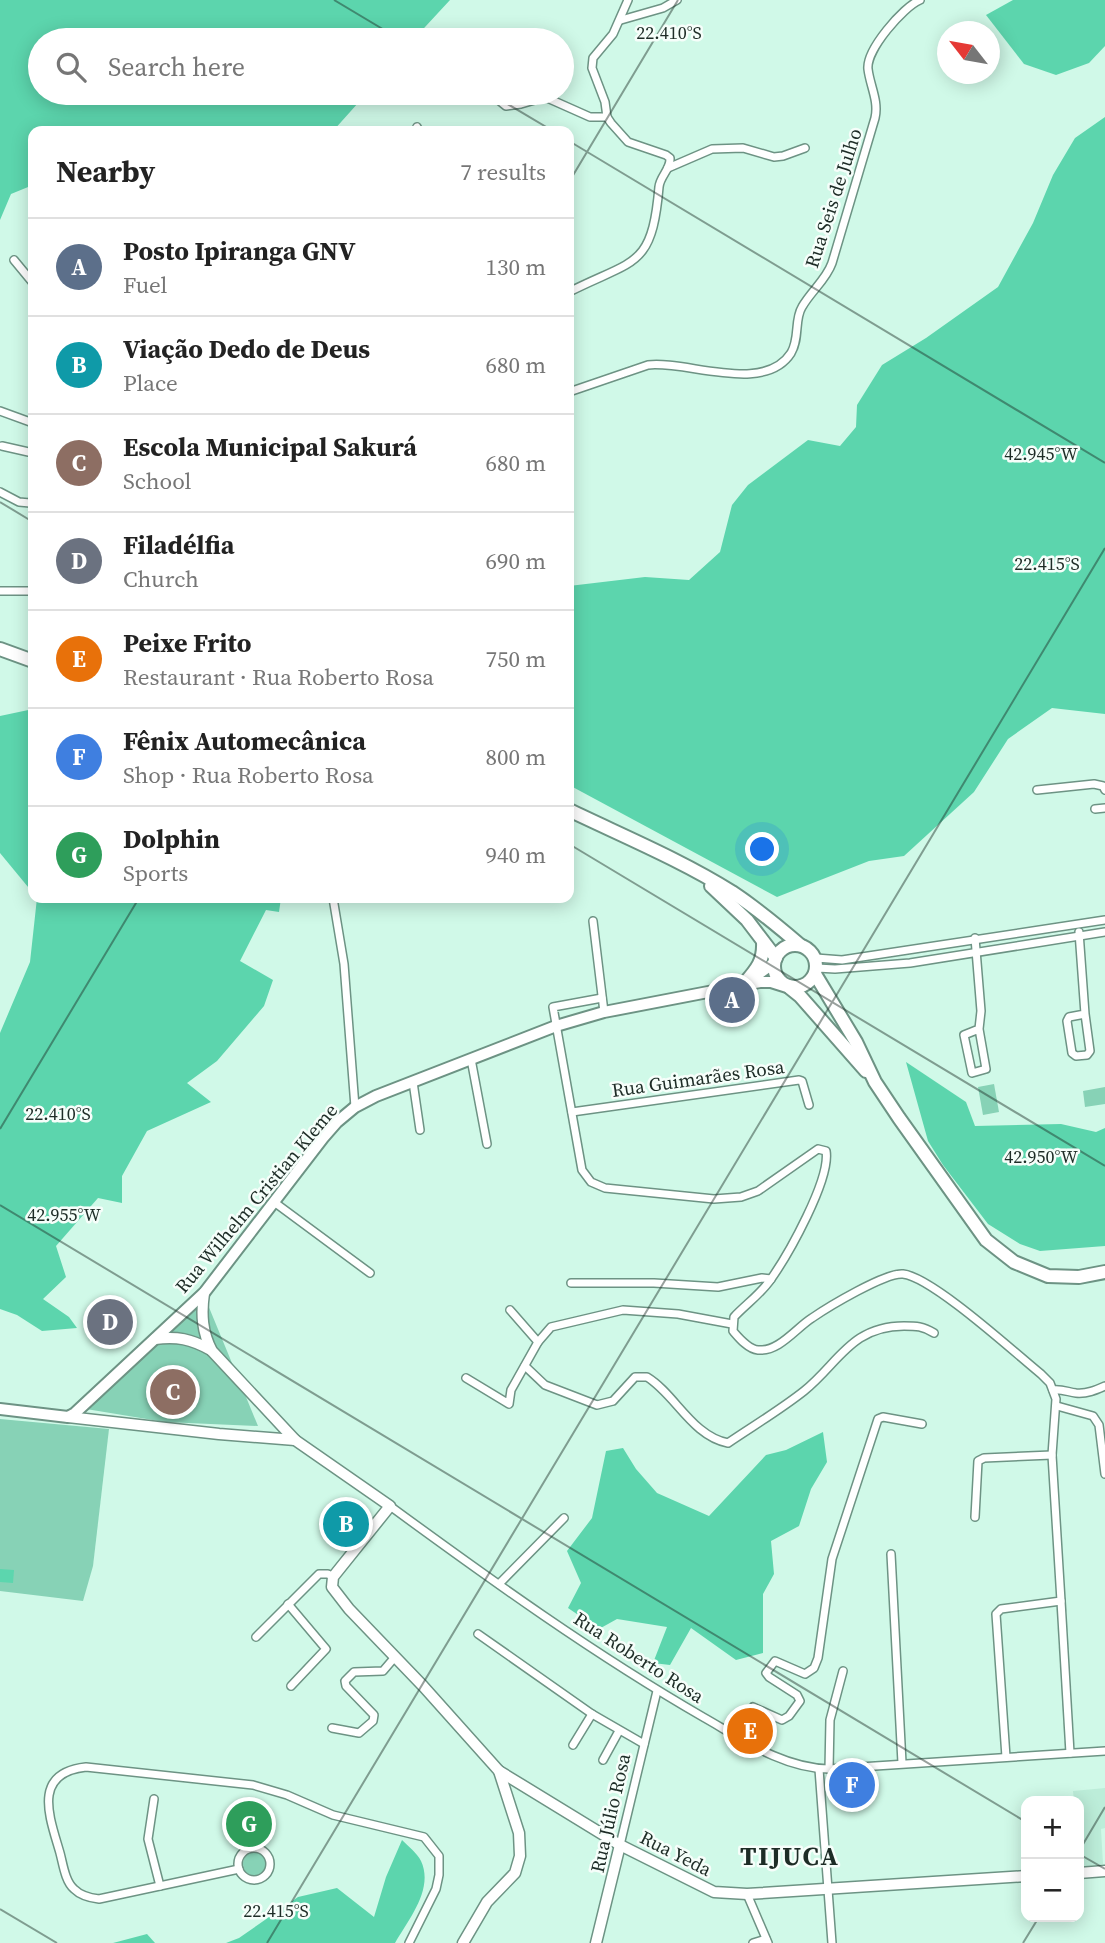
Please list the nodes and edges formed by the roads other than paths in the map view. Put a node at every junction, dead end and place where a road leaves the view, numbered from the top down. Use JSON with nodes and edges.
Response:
{"nodes":[{"id":1,"x":628,"y":0,"type":"edge"},
{"id":2,"x":677,"y":0,"type":"edge"},
{"id":3,"x":920,"y":0,"type":"edge"},
{"id":4,"x":621,"y":20,"type":"junction"},
{"id":5,"x":563,"y":105,"type":"edge"},
{"id":6,"x":607,"y":117,"type":"junction"},
{"id":7,"x":805,"y":148,"type":"dead end"},
{"id":8,"x":668,"y":168,"type":"junction"},
{"id":9,"x":15,"y":260,"type":"dead end"},
{"id":10,"x":28,"y":277,"type":"edge"},
{"id":11,"x":574,"y":290,"type":"edge"},
{"id":12,"x":574,"y":390,"type":"edge"},
{"id":13,"x":0,"y":411,"type":"edge"},
{"id":14,"x":28,"y":421,"type":"edge"},
{"id":15,"x":2,"y":446,"type":"edge"},
{"id":16,"x":28,"y":452,"type":"edge"},
{"id":17,"x":0,"y":492,"type":"edge"},
{"id":18,"x":28,"y":502,"type":"edge"},
{"id":19,"x":0,"y":591,"type":"edge"},
{"id":20,"x":28,"y":591,"type":"edge"},
{"id":21,"x":0,"y":649,"type":"edge"},
{"id":22,"x":28,"y":659,"type":"edge"},
{"id":23,"x":1037,"y":790,"type":"dead end"},
{"id":24,"x":1105,"y":790,"type":"edge"},
{"id":25,"x":1105,"y":808,"type":"edge"},
{"id":26,"x":1095,"y":809,"type":"dead end"},
{"id":27,"x":574,"y":812,"type":"edge"},
{"id":28,"x":695,"y":872,"type":"junction"},
{"id":29,"x":334,"y":903,"type":"edge"},
{"id":30,"x":1105,"y":920,"type":"edge"},
{"id":31,"x":593,"y":921,"type":"dead end"},
{"id":32,"x":1078,"y":924,"type":"junction"},
{"id":33,"x":1105,"y":932,"type":"edge"},
{"id":34,"x":1080,"y":936,"type":"junction"},
{"id":35,"x":975,"y":938,"type":"junction"},
{"id":36,"x":763,"y":942,"type":"junction"},
{"id":37,"x":800,"y":945,"type":"junction"},
{"id":38,"x":976,"y":952,"type":"junction"},
{"id":39,"x":775,"y":960,"type":"junction"},
{"id":40,"x":816,"y":967,"type":"junction"},
{"id":41,"x":743,"y":985,"type":"junction"},
{"id":42,"x":790,"y":988,"type":"junction"},
{"id":43,"x":602,"y":998,"type":"junction"},
{"id":44,"x":604,"y":1012,"type":"junction"},
{"id":45,"x":1085,"y":1014,"type":"junction"},
{"id":46,"x":556,"y":1026,"type":"junction"},
{"id":47,"x":979,"y":1029,"type":"junction"},
{"id":48,"x":471,"y":1059,"type":"junction"},
{"id":49,"x":413,"y":1082,"type":"junction"},
{"id":50,"x":875,"y":1082,"type":"junction"},
{"id":51,"x":809,"y":1105,"type":"dead end"},
{"id":52,"x":355,"y":1107,"type":"junction"},
{"id":53,"x":572,"y":1112,"type":"junction"},
{"id":54,"x":420,"y":1130,"type":"dead end"},
{"id":55,"x":487,"y":1144,"type":"dead end"},
{"id":56,"x":275,"y":1202,"type":"junction"},
{"id":57,"x":370,"y":1272,"type":"dead end"},
{"id":58,"x":1105,"y":1272,"type":"edge"},
{"id":59,"x":771,"y":1279,"type":"junction"},
{"id":60,"x":571,"y":1283,"type":"dead end"},
{"id":61,"x":204,"y":1293,"type":"junction"},
{"id":62,"x":510,"y":1310,"type":"dead end"},
{"id":63,"x":732,"y":1324,"type":"junction"},
{"id":64,"x":934,"y":1333,"type":"dead end"},
{"id":65,"x":155,"y":1339,"type":"junction"},
{"id":66,"x":538,"y":1342,"type":"junction"},
{"id":67,"x":212,"y":1350,"type":"junction"},
{"id":68,"x":525,"y":1366,"type":"junction"},
{"id":69,"x":466,"y":1378,"type":"dead end"},
{"id":70,"x":1105,"y":1386,"type":"edge"},
{"id":71,"x":1053,"y":1390,"type":"junction"},
{"id":72,"x":0,"y":1401,"type":"edge"},
{"id":73,"x":1057,"y":1406,"type":"junction"},
{"id":74,"x":0,"y":1409,"type":"edge"},
{"id":75,"x":68,"y":1417,"type":"junction"},
{"id":76,"x":922,"y":1424,"type":"dead end"},
{"id":77,"x":295,"y":1440,"type":"junction"},
{"id":78,"x":1052,"y":1455,"type":"junction"},
{"id":79,"x":1105,"y":1474,"type":"edge"},
{"id":80,"x":390,"y":1506,"type":"junction"},
{"id":81,"x":975,"y":1517,"type":"dead end"},
{"id":82,"x":564,"y":1518,"type":"dead end"},
{"id":83,"x":891,"y":1554,"type":"dead end"},
{"id":84,"x":333,"y":1577,"type":"junction"},
{"id":85,"x":499,"y":1584,"type":"junction"},
{"id":86,"x":1061,"y":1601,"type":"junction"},
{"id":87,"x":288,"y":1604,"type":"junction"},
{"id":88,"x":478,"y":1634,"type":"dead end"},
{"id":89,"x":256,"y":1637,"type":"dead end"},
{"id":90,"x":395,"y":1657,"type":"junction"},
{"id":91,"x":843,"y":1671,"type":"dead end"},
{"id":92,"x":291,"y":1686,"type":"dead end"},
{"id":93,"x":657,"y":1690,"type":"junction"},
{"id":94,"x":592,"y":1714,"type":"junction"},
{"id":95,"x":331,"y":1728,"type":"dead end"},
{"id":96,"x":619,"y":1731,"type":"junction"},
{"id":97,"x":734,"y":1735,"type":"junction"},
{"id":98,"x":644,"y":1744,"type":"junction"},
{"id":99,"x":573,"y":1745,"type":"dead end"},
{"id":100,"x":1105,"y":1751,"type":"edge"},
{"id":101,"x":1070,"y":1752,"type":"junction"},
{"id":102,"x":1006,"y":1757,"type":"junction"},
{"id":103,"x":603,"y":1760,"type":"dead end"},
{"id":104,"x":902,"y":1763,"type":"junction"},
{"id":105,"x":819,"y":1769,"type":"junction"},
{"id":106,"x":829,"y":1769,"type":"junction"},
{"id":107,"x":499,"y":1771,"type":"junction"},
{"id":108,"x":154,"y":1798,"type":"dead end"},
{"id":109,"x":620,"y":1845,"type":"junction"},
{"id":110,"x":239,"y":1870,"type":"junction"},
{"id":111,"x":1105,"y":1871,"type":"edge"},
{"id":112,"x":1084,"y":1873,"type":"edge"},
{"id":113,"x":1021,"y":1877,"type":"edge"},
{"id":114,"x":160,"y":1886,"type":"junction"},
{"id":115,"x":830,"y":1890,"type":"junction"},
{"id":116,"x":747,"y":1894,"type":"junction"},
{"id":117,"x":767,"y":1941,"type":"edge"},
{"id":118,"x":409,"y":1943,"type":"edge"},
{"id":119,"x":463,"y":1943,"type":"edge"},
{"id":120,"x":596,"y":1943,"type":"edge"},
{"id":121,"x":753,"y":1943,"type":"edge"},
{"id":122,"x":832,"y":1943,"type":"edge"}],
"edges":[{"from":1,"to":4,"type":"street"},
{"from":2,"to":4,"type":"street"},
{"from":3,"to":12,"type":"street","name":"Rua Seis de Julho"},
{"from":4,"to":6,"type":"street"},
{"from":5,"to":6,"type":"street"},
{"from":6,"to":8,"type":"street"},
{"from":7,"to":8,"type":"street"},
{"from":8,"to":11,"type":"street"},
{"from":9,"to":10,"type":"street"},
{"from":13,"to":14,"type":"street"},
{"from":15,"to":16,"type":"street"},
{"from":17,"to":18,"type":"street"},
{"from":19,"to":20,"type":"street"},
{"from":21,"to":22,"type":"highway"},
{"from":23,"to":24,"type":"street"},
{"from":25,"to":26,"type":"street"},
{"from":27,"to":28,"type":"highway"},
{"from":28,"to":36,"type":"highway"},
{"from":28,"to":37,"type":"highway"},
{"from":29,"to":52,"type":"street"},
{"from":30,"to":32,"type":"street"},
{"from":31,"to":43,"type":"street"},
{"from":32,"to":34,"type":"street"},
{"from":32,"to":35,"type":"street"},
{"from":33,"to":34,"type":"street"},
{"from":34,"to":38,"type":"street"},
{"from":34,"to":45,"type":"street"},
{"from":35,"to":38,"type":"street"},
{"from":35,"to":40,"type":"street"},
{"from":36,"to":39,"type":"highway"},
{"from":36,"to":41,"type":"highway"},
{"from":37,"to":39,"type":"highway"},
{"from":37,"to":40,"type":"highway"},
{"from":38,"to":40,"type":"street"},
{"from":38,"to":47,"type":"street"},
{"from":39,"to":41,"type":"main road"},
{"from":39,"to":42,"type":"highway"},
{"from":40,"to":42,"type":"highway"},
{"from":40,"to":50,"type":"highway"},
{"from":41,"to":42,"type":"main road"},
{"from":41,"to":44,"type":"main road","name":"Rua Wilhelm Cristian Kleme"},
{"from":42,"to":50,"type":"highway"},
{"from":43,"to":44,"type":"street"},
{"from":43,"to":46,"type":"street"},
{"from":44,"to":46,"type":"main road","name":"Rua Wilhelm Cristian Kleme"},
{"from":45,"to":45,"type":"street"},
{"from":46,"to":48,"type":"main road","name":"Rua Wilhelm Cristian Kleme"},
{"from":46,"to":53,"type":"street"},
{"from":47,"to":47,"type":"street"},
{"from":48,"to":49,"type":"main road","name":"Rua Wilhelm Cristian Kleme"},
{"from":48,"to":55,"type":"street"},
{"from":49,"to":52,"type":"main road","name":"Rua Wilhelm Cristian Kleme"},
{"from":49,"to":54,"type":"street"},
{"from":50,"to":58,"type":"highway"},
{"from":51,"to":53,"type":"street","name":"Rua Guimarães Rosa"},
{"from":52,"to":56,"type":"main road","name":"Rua Wilhelm Cristian Kleme"},
{"from":53,"to":59,"type":"street"},
{"from":56,"to":57,"type":"street"},
{"from":56,"to":61,"type":"main road","name":"Rua Wilhelm Cristian Kleme"},
{"from":59,"to":60,"type":"street"},
{"from":59,"to":63,"type":"street"},
{"from":61,"to":65,"type":"main road","name":"Rua Wilhelm Cristian Kleme"},
{"from":61,"to":67,"type":"street"},
{"from":62,"to":66,"type":"street"},
{"from":63,"to":66,"type":"street"},
{"from":63,"to":71,"type":"street"},
{"from":64,"to":68,"type":"street"},
{"from":65,"to":67,"type":"street"},
{"from":65,"to":75,"type":"main road","name":"Rua Wilhelm Cristian Kleme"},
{"from":66,"to":68,"type":"street"},
{"from":67,"to":77,"type":"street"},
{"from":68,"to":69,"type":"street"},
{"from":70,"to":71,"type":"street"},
{"from":71,"to":73,"type":"street"},
{"from":72,"to":74,"type":"street"},
{"from":73,"to":78,"type":"street"},
{"from":73,"to":79,"type":"street"},
{"from":74,"to":75,"type":"main road"},
{"from":75,"to":77,"type":"street"},
{"from":76,"to":97,"type":"street"},
{"from":77,"to":80,"type":"street"},
{"from":78,"to":81,"type":"street"},
{"from":78,"to":86,"type":"street"},
{"from":80,"to":84,"type":"street"},
{"from":80,"to":85,"type":"street","name":"Rua Roberto Rosa"},
{"from":82,"to":85,"type":"street"},
{"from":83,"to":104,"type":"street"},
{"from":84,"to":87,"type":"street"},
{"from":84,"to":90,"type":"street"},
{"from":85,"to":93,"type":"street","name":"Rua Roberto Rosa"},
{"from":86,"to":101,"type":"street"},
{"from":86,"to":102,"type":"street"},
{"from":87,"to":89,"type":"street"},
{"from":87,"to":92,"type":"street"},
{"from":88,"to":94,"type":"street"},
{"from":90,"to":95,"type":"street"},
{"from":90,"to":107,"type":"street"},
{"from":91,"to":106,"type":"street"},
{"from":93,"to":97,"type":"street","name":"Rua Roberto Rosa"},
{"from":93,"to":98,"type":"street","name":"Rua Júlio Rosa"},
{"from":94,"to":96,"type":"street"},
{"from":94,"to":99,"type":"street"},
{"from":96,"to":98,"type":"street"},
{"from":96,"to":103,"type":"street"},
{"from":97,"to":105,"type":"street","name":"Rua Roberto Rosa"},
{"from":98,"to":109,"type":"street","name":"Rua Júlio Rosa"},
{"from":100,"to":101,"type":"street","name":"Rua Roberto Rosa"},
{"from":101,"to":102,"type":"street","name":"Rua Roberto Rosa"},
{"from":102,"to":104,"type":"street","name":"Rua Roberto Rosa"},
{"from":104,"to":106,"type":"street","name":"Rua Roberto Rosa"},
{"from":105,"to":106,"type":"street","name":"Rua Roberto Rosa"},
{"from":105,"to":115,"type":"street"},
{"from":107,"to":109,"type":"street","name":"Rua Yeda"},
{"from":107,"to":119,"type":"street"},
{"from":108,"to":114,"type":"street"},
{"from":109,"to":116,"type":"street","name":"Rua Yeda"},
{"from":109,"to":120,"type":"street","name":"Rua Júlio Rosa"},
{"from":110,"to":110,"type":"street"},
{"from":110,"to":114,"type":"street"},
{"from":111,"to":112,"type":"street"},
{"from":113,"to":115,"type":"street","name":"Rua Yeda"},
{"from":114,"to":118,"type":"street"},
{"from":115,"to":116,"type":"street","name":"Rua Yeda"},
{"from":115,"to":122,"type":"street"},
{"from":116,"to":117,"type":"street"},
{"from":117,"to":121,"type":"street"}]}
